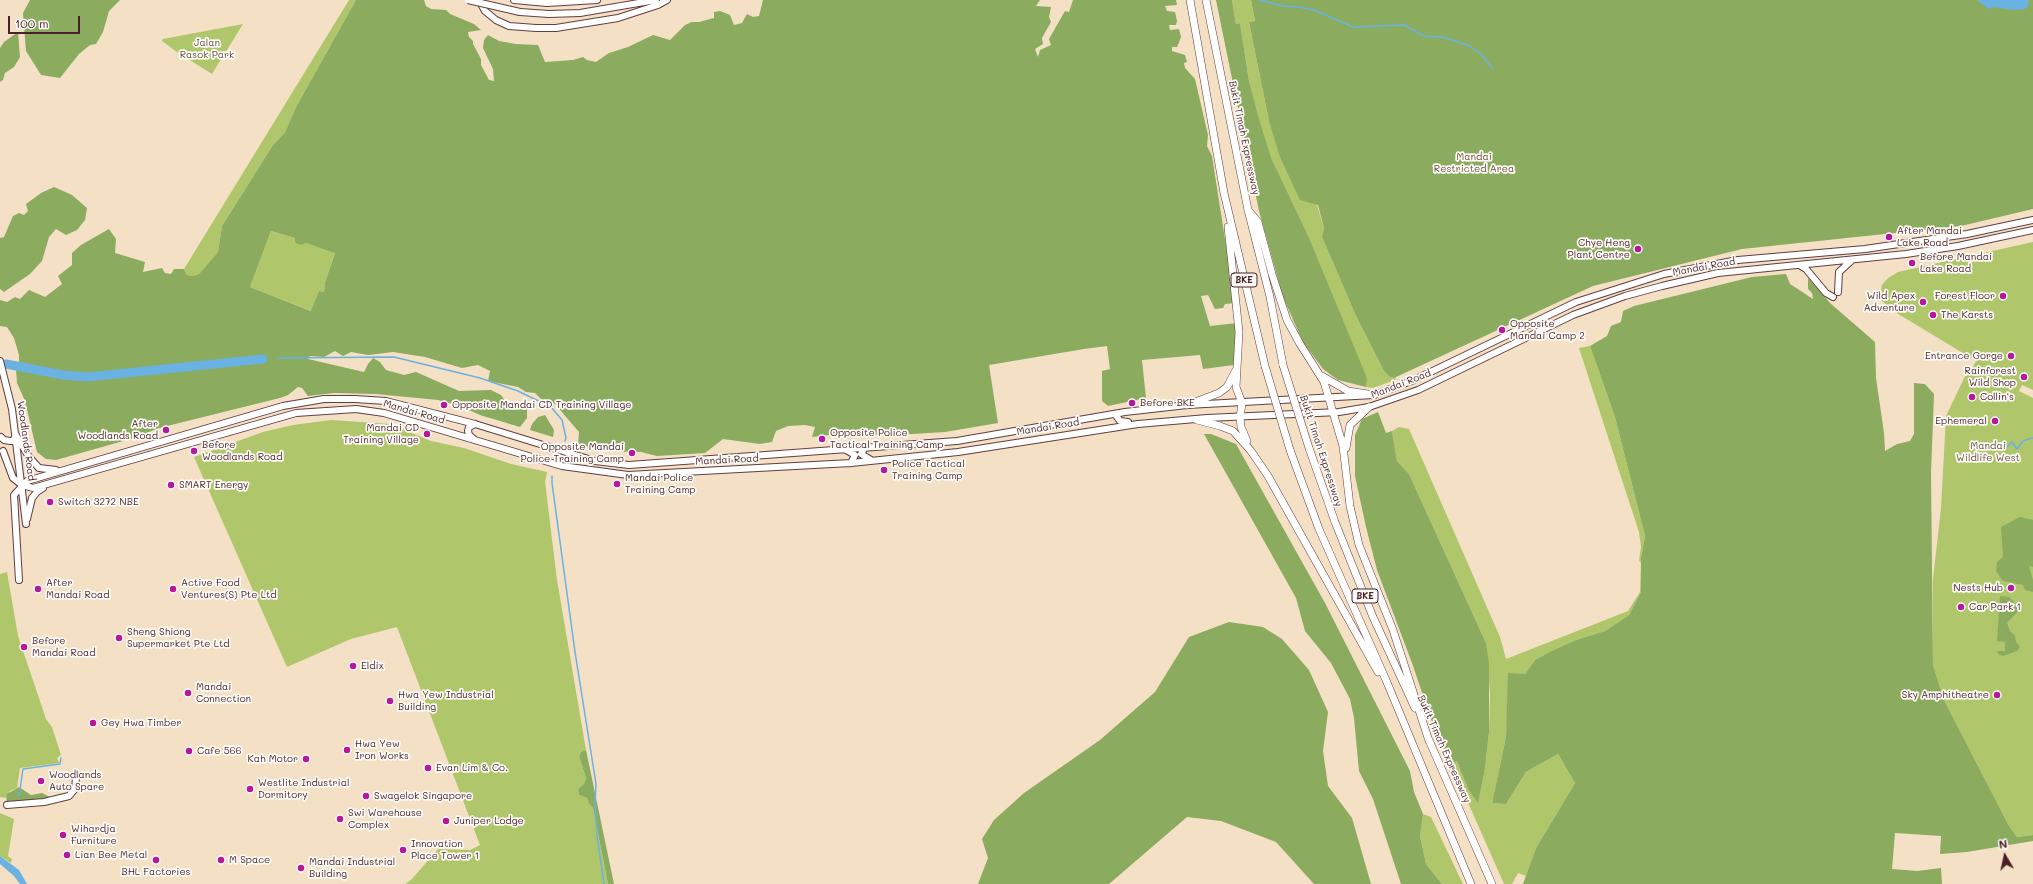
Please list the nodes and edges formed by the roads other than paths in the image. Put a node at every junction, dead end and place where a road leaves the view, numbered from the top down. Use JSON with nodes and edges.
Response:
{"nodes":[{"id":1,"x":468,"y":0,"type":"edge"},
{"id":2,"x":479,"y":0,"type":"edge"},
{"id":3,"x":483,"y":0,"type":"edge"},
{"id":4,"x":514,"y":0,"type":"edge"},
{"id":5,"x":597,"y":0,"type":"edge"},
{"id":6,"x":656,"y":0,"type":"edge"},
{"id":7,"x":667,"y":0,"type":"edge"},
{"id":8,"x":1190,"y":0,"type":"edge"},
{"id":9,"x":1206,"y":0,"type":"edge"},
{"id":10,"x":486,"y":11,"type":"junction"},
{"id":11,"x":1224,"y":193,"type":"junction"},
{"id":12,"x":1248,"y":210,"type":"junction"},
{"id":13,"x":2033,"y":220,"type":"edge"},
{"id":14,"x":2033,"y":230,"type":"edge"},
{"id":15,"x":1967,"y":234,"type":"junction"},
{"id":16,"x":1970,"y":243,"type":"junction"},
{"id":17,"x":1852,"y":260,"type":"junction"},
{"id":18,"x":1801,"y":266,"type":"junction"},
{"id":19,"x":1838,"y":292,"type":"dead end"},
{"id":20,"x":1833,"y":297,"type":"dead end"},
{"id":21,"x":0,"y":361,"type":"edge"},
{"id":22,"x":1236,"y":370,"type":"junction"},
{"id":23,"x":1319,"y":374,"type":"junction"},
{"id":24,"x":1374,"y":395,"type":"junction"},
{"id":25,"x":1328,"y":398,"type":"junction"},
{"id":26,"x":1242,"y":403,"type":"junction"},
{"id":27,"x":1187,"y":405,"type":"junction"},
{"id":28,"x":1369,"y":407,"type":"junction"},
{"id":29,"x":1334,"y":413,"type":"junction"},
{"id":30,"x":1115,"y":414,"type":"junction"},
{"id":31,"x":1240,"y":418,"type":"junction"},
{"id":32,"x":1197,"y":420,"type":"junction"},
{"id":33,"x":475,"y":424,"type":"junction"},
{"id":34,"x":1138,"y":424,"type":"junction"},
{"id":35,"x":217,"y":425,"type":"junction"},
{"id":36,"x":228,"y":432,"type":"junction"},
{"id":37,"x":16,"y":435,"type":"junction"},
{"id":38,"x":1,"y":437,"type":"dead end"},
{"id":39,"x":476,"y":441,"type":"junction"},
{"id":40,"x":865,"y":447,"type":"junction"},
{"id":41,"x":840,"y":450,"type":"junction"},
{"id":42,"x":3,"y":451,"type":"dead end"},
{"id":43,"x":1251,"y":451,"type":"junction"},
{"id":44,"x":873,"y":461,"type":"junction"},
{"id":45,"x":851,"y":463,"type":"junction"},
{"id":46,"x":1346,"y":466,"type":"junction"},
{"id":47,"x":63,"y":470,"type":"junction"},
{"id":48,"x":56,"y":483,"type":"junction"},
{"id":49,"x":22,"y":485,"type":"junction"},
{"id":50,"x":37,"y":492,"type":"junction"},
{"id":51,"x":25,"y":512,"type":"junction"},
{"id":52,"x":19,"y":580,"type":"dead end"},
{"id":53,"x":1386,"y":680,"type":"junction"},
{"id":54,"x":1430,"y":741,"type":"junction"},
{"id":55,"x":76,"y":778,"type":"dead end"},
{"id":56,"x":7,"y":804,"type":"dead end"},
{"id":57,"x":1471,"y":884,"type":"edge"},
{"id":58,"x":1492,"y":884,"type":"edge"}],
"edges":[{"from":1,"to":6,"type":"main road","bridge":true},
{"from":2,"to":10,"type":"main road"},
{"from":3,"to":10,"type":"main road"},
{"from":4,"to":5,"type":"main road"},
{"from":7,"to":10,"type":"main road"},
{"from":8,"to":11,"type":"highway","number":"BKE"},
{"from":9,"to":12,"type":"highway","name":"Bukit Timah Expressway","number":"BKE"},
{"from":11,"to":22,"type":"highway"},
{"from":11,"to":53,"type":"highway","number":"BKE","bridge":true},
{"from":12,"to":23,"type":"highway"},
{"from":12,"to":54,"type":"highway","name":"Bukit Timah Expressway","number":"BKE","bridge":true},
{"from":13,"to":15,"type":"main road","name":"Mandai Road"},
{"from":14,"to":16,"type":"main road","name":"Mandai Road"},
{"from":15,"to":16,"type":"main road"},
{"from":15,"to":24,"type":"main road","name":"Mandai Road"},
{"from":16,"to":17,"type":"main road","name":"Mandai Road"},
{"from":17,"to":18,"type":"main road","name":"Mandai Road"},
{"from":17,"to":19,"type":"main road"},
{"from":18,"to":20,"type":"main road"},
{"from":18,"to":28,"type":"main road","name":"Mandai Road"},
{"from":21,"to":37,"type":"main road","name":"Woodlands Road"},
{"from":22,"to":26,"type":"highway"},
{"from":22,"to":27,"type":"highway"},
{"from":23,"to":24,"type":"highway"},
{"from":23,"to":25,"type":"highway"},
{"from":24,"to":25,"type":"main road","name":"Mandai Road"},
{"from":25,"to":26,"type":"main road","name":"Mandai Road"},
{"from":25,"to":29,"type":"highway"},
{"from":26,"to":27,"type":"main road","name":"Mandai Road"},
{"from":26,"to":31,"type":"highway"},
{"from":27,"to":30,"type":"main road","name":"Mandai Road"},
{"from":28,"to":29,"type":"main road","name":"Mandai Road"},
{"from":28,"to":46,"type":"highway"},
{"from":29,"to":31,"type":"main road","name":"Mandai Road"},
{"from":29,"to":46,"type":"highway"},
{"from":30,"to":34,"type":"main road"},
{"from":30,"to":40,"type":"main road","name":"Mandai Road"},
{"from":31,"to":32,"type":"main road","name":"Mandai Road"},
{"from":31,"to":43,"type":"highway"},
{"from":32,"to":34,"type":"main road","name":"Mandai Road"},
{"from":32,"to":43,"type":"highway"},
{"from":33,"to":35,"type":"main road","name":"Mandai Road"},
{"from":33,"to":39,"type":"main road"},
{"from":33,"to":41,"type":"main road","name":"Mandai Road"},
{"from":34,"to":44,"type":"main road","name":"Mandai Road"},
{"from":35,"to":36,"type":"main road"},
{"from":35,"to":47,"type":"main road","name":"Mandai Road"},
{"from":36,"to":39,"type":"main road","name":"Mandai Road"},
{"from":36,"to":48,"type":"main road","name":"Mandai Road"},
{"from":37,"to":38,"type":"main road"},
{"from":37,"to":47,"type":"main road"},
{"from":37,"to":49,"type":"main road","name":"Woodlands Road"},
{"from":39,"to":45,"type":"main road","name":"Mandai Road"},
{"from":40,"to":41,"type":"main road","name":"Mandai Road"},
{"from":40,"to":44,"type":"main road"},
{"from":41,"to":45,"type":"main road"},
{"from":42,"to":49,"type":"main road"},
{"from":43,"to":53,"type":"highway"},
{"from":44,"to":45,"type":"main road","name":"Mandai Road"},
{"from":46,"to":54,"type":"highway"},
{"from":47,"to":49,"type":"main road","name":"Mandai Road"},
{"from":48,"to":49,"type":"main road"},
{"from":48,"to":50,"type":"main road"},
{"from":49,"to":51,"type":"main road","name":"Woodlands Road"},
{"from":49,"to":52,"type":"main road"},
{"from":50,"to":51,"type":"main road"},
{"from":50,"to":51,"type":"main road","name":"Woodlands Road"},
{"from":53,"to":57,"type":"highway","number":"BKE"},
{"from":54,"to":58,"type":"highway","name":"Bukit Timah Expressway","number":"BKE"},
{"from":55,"to":56,"type":"main road"}]}
